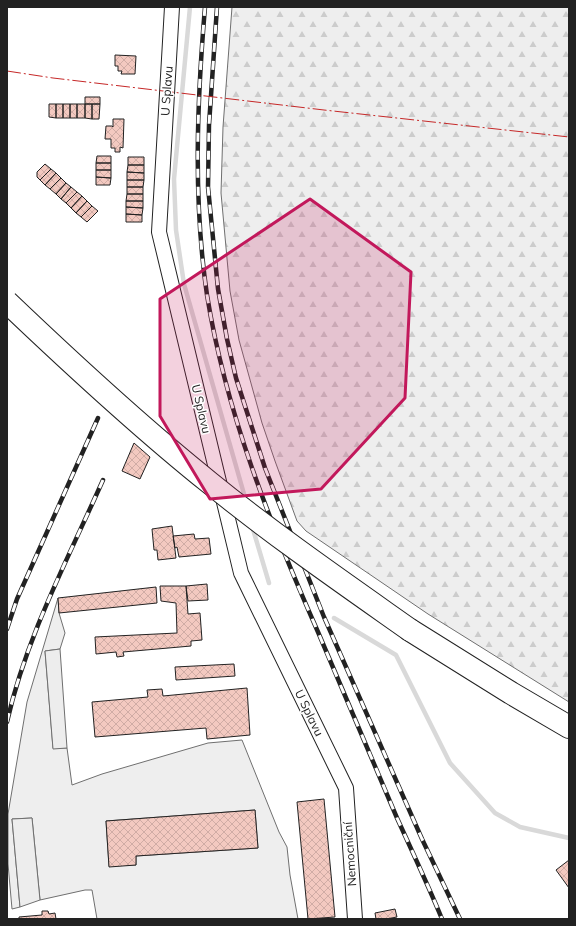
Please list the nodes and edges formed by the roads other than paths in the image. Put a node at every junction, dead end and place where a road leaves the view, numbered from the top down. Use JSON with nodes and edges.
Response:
{"nodes":[{"id":1,"x":172,"y":7,"type":"edge"},
{"id":2,"x":7,"y":302,"type":"edge"},
{"id":3,"x":569,"y":727,"type":"edge"},
{"id":4,"x":346,"y":788,"type":"joint"},
{"id":5,"x":355,"y":919,"type":"edge"}],
"edges":[{"from":1,"to":4,"type":"street","name":"U Splavu"},
{"from":2,"to":3,"type":"main road","bridge":true},
{"from":4,"to":5,"type":"street","name":"Nemocniční"}]}
